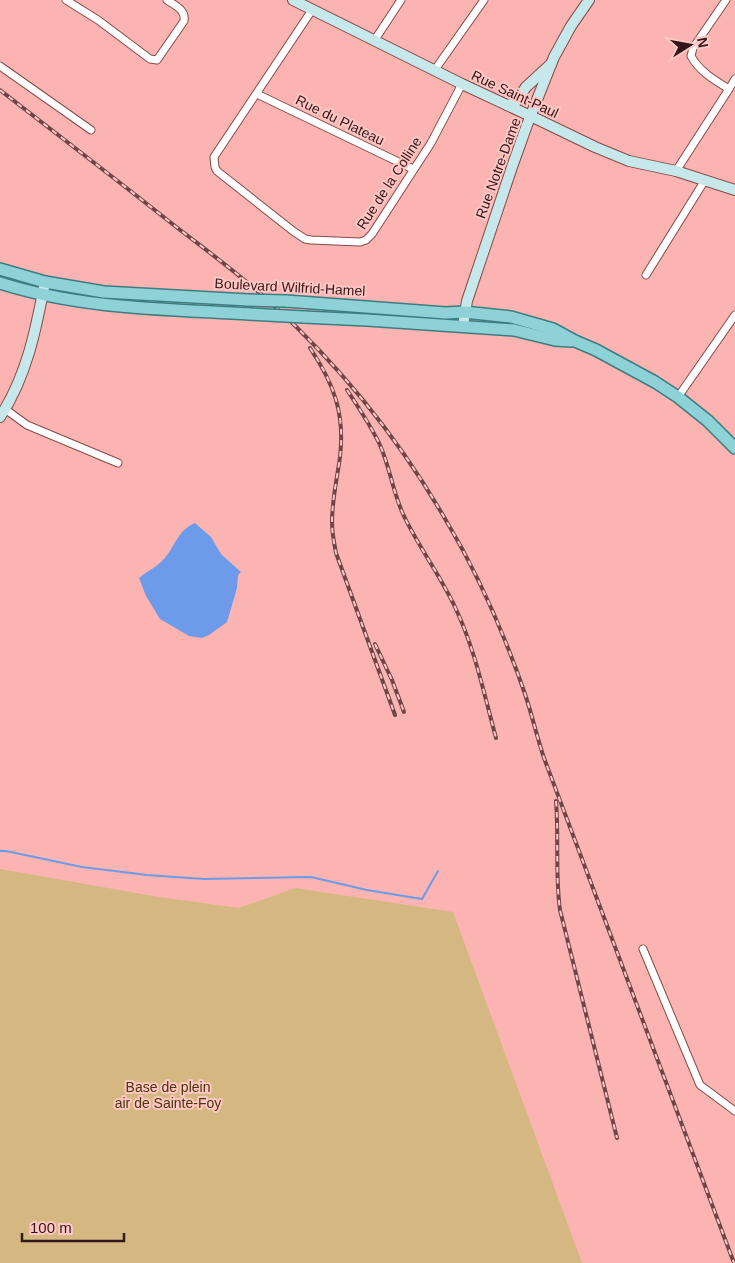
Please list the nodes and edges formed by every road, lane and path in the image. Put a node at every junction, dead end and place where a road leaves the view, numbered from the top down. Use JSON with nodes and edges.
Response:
{"nodes":[{"id":1,"x":66,"y":0,"type":"edge"},
{"id":2,"x":167,"y":0,"type":"edge"},
{"id":3,"x":293,"y":0,"type":"edge"},
{"id":4,"x":401,"y":0,"type":"edge"},
{"id":5,"x":484,"y":0,"type":"edge"},
{"id":6,"x":589,"y":0,"type":"edge"},
{"id":7,"x":726,"y":0,"type":"edge"},
{"id":8,"x":309,"y":6,"type":"edge"},
{"id":9,"x":374,"y":41,"type":"junction"},
{"id":10,"x":552,"y":63,"type":"junction"},
{"id":11,"x":0,"y":66,"type":"edge"},
{"id":12,"x":434,"y":71,"type":"junction"},
{"id":13,"x":735,"y":80,"type":"edge"},
{"id":14,"x":462,"y":84,"type":"junction"},
{"id":15,"x":729,"y":89,"type":"junction"},
{"id":16,"x":257,"y":94,"type":"junction"},
{"id":17,"x":507,"y":105,"type":"junction"},
{"id":18,"x":531,"y":116,"type":"junction"},
{"id":19,"x":91,"y":130,"type":"dead end"},
{"id":20,"x":413,"y":169,"type":"junction"},
{"id":21,"x":676,"y":171,"type":"junction"},
{"id":22,"x":705,"y":180,"type":"junction"},
{"id":23,"x":735,"y":190,"type":"edge"},
{"id":24,"x":0,"y":269,"type":"edge"},
{"id":25,"x":646,"y":275,"type":"dead end"},
{"id":26,"x":45,"y":282,"type":"junction"},
{"id":27,"x":0,"y":283,"type":"edge"},
{"id":28,"x":42,"y":294,"type":"junction"},
{"id":29,"x":464,"y":312,"type":"junction"},
{"id":30,"x":735,"y":315,"type":"edge"},
{"id":31,"x":463,"y":326,"type":"junction"},
{"id":32,"x":575,"y":341,"type":"junction"},
{"id":33,"x":678,"y":397,"type":"junction"},
{"id":34,"x":2,"y":413,"type":"edge"},
{"id":35,"x":735,"y":448,"type":"edge"},
{"id":36,"x":118,"y":462,"type":"dead end"},
{"id":37,"x":643,"y":950,"type":"dead end"},
{"id":38,"x":735,"y":1111,"type":"edge"}],
"edges":[{"from":1,"to":2,"type":"street"},
{"from":3,"to":8,"type":"street","name":"Rue Saint-Paul"},
{"from":4,"to":9,"type":"street"},
{"from":5,"to":12,"type":"street"},
{"from":6,"to":10,"type":"street","name":"Rue Notre-Dame"},
{"from":7,"to":15,"type":"street"},
{"from":8,"to":9,"type":"street","name":"Rue Saint-Paul"},
{"from":8,"to":16,"type":"street","name":"Rue de la Colline"},
{"from":9,"to":12,"type":"street","name":"Rue Saint-Paul"},
{"from":10,"to":17,"type":"street"},
{"from":10,"to":18,"type":"street","name":"Rue Notre-Dame"},
{"from":11,"to":19,"type":"street"},
{"from":12,"to":14,"type":"street","name":"Rue Saint-Paul"},
{"from":13,"to":15,"type":"street"},
{"from":14,"to":17,"type":"street","name":"Rue Saint-Paul"},
{"from":14,"to":20,"type":"street","name":"Rue de la Colline"},
{"from":15,"to":21,"type":"street"},
{"from":16,"to":20,"type":"street","name":"Rue du Plateau"},
{"from":16,"to":20,"type":"street","name":"Rue de la Colline"},
{"from":17,"to":18,"type":"street","name":"Rue Saint-Paul"},
{"from":18,"to":21,"type":"street","name":"Rue Saint-Paul"},
{"from":18,"to":29,"type":"street","name":"Rue Notre-Dame"},
{"from":21,"to":22,"type":"street","name":"Rue Saint-Paul"},
{"from":22,"to":23,"type":"street","name":"Rue Saint-Paul"},
{"from":22,"to":25,"type":"street"},
{"from":24,"to":26,"type":"main road","name":"Boulevard Wilfrid-Hamel"},
{"from":26,"to":28,"type":"street"},
{"from":26,"to":29,"type":"main road","name":"Boulevard Wilfrid-Hamel","bridge":true},
{"from":27,"to":28,"type":"main road","name":"Boulevard Wilfrid-Hamel"},
{"from":28,"to":31,"type":"main road","name":"Boulevard Wilfrid-Hamel","bridge":true},
{"from":28,"to":34,"type":"street"},
{"from":29,"to":31,"type":"street","name":"Rue Notre-Dame"},
{"from":29,"to":32,"type":"main road","name":"Boulevard Wilfrid-Hamel"},
{"from":30,"to":33,"type":"street"},
{"from":31,"to":32,"type":"main road","name":"Boulevard Wilfrid-Hamel"},
{"from":32,"to":33,"type":"main road","name":"Boulevard Wilfrid-Hamel"},
{"from":33,"to":35,"type":"main road","name":"Boulevard Wilfrid-Hamel"},
{"from":34,"to":36,"type":"street"},
{"from":37,"to":38,"type":"street"}]}
